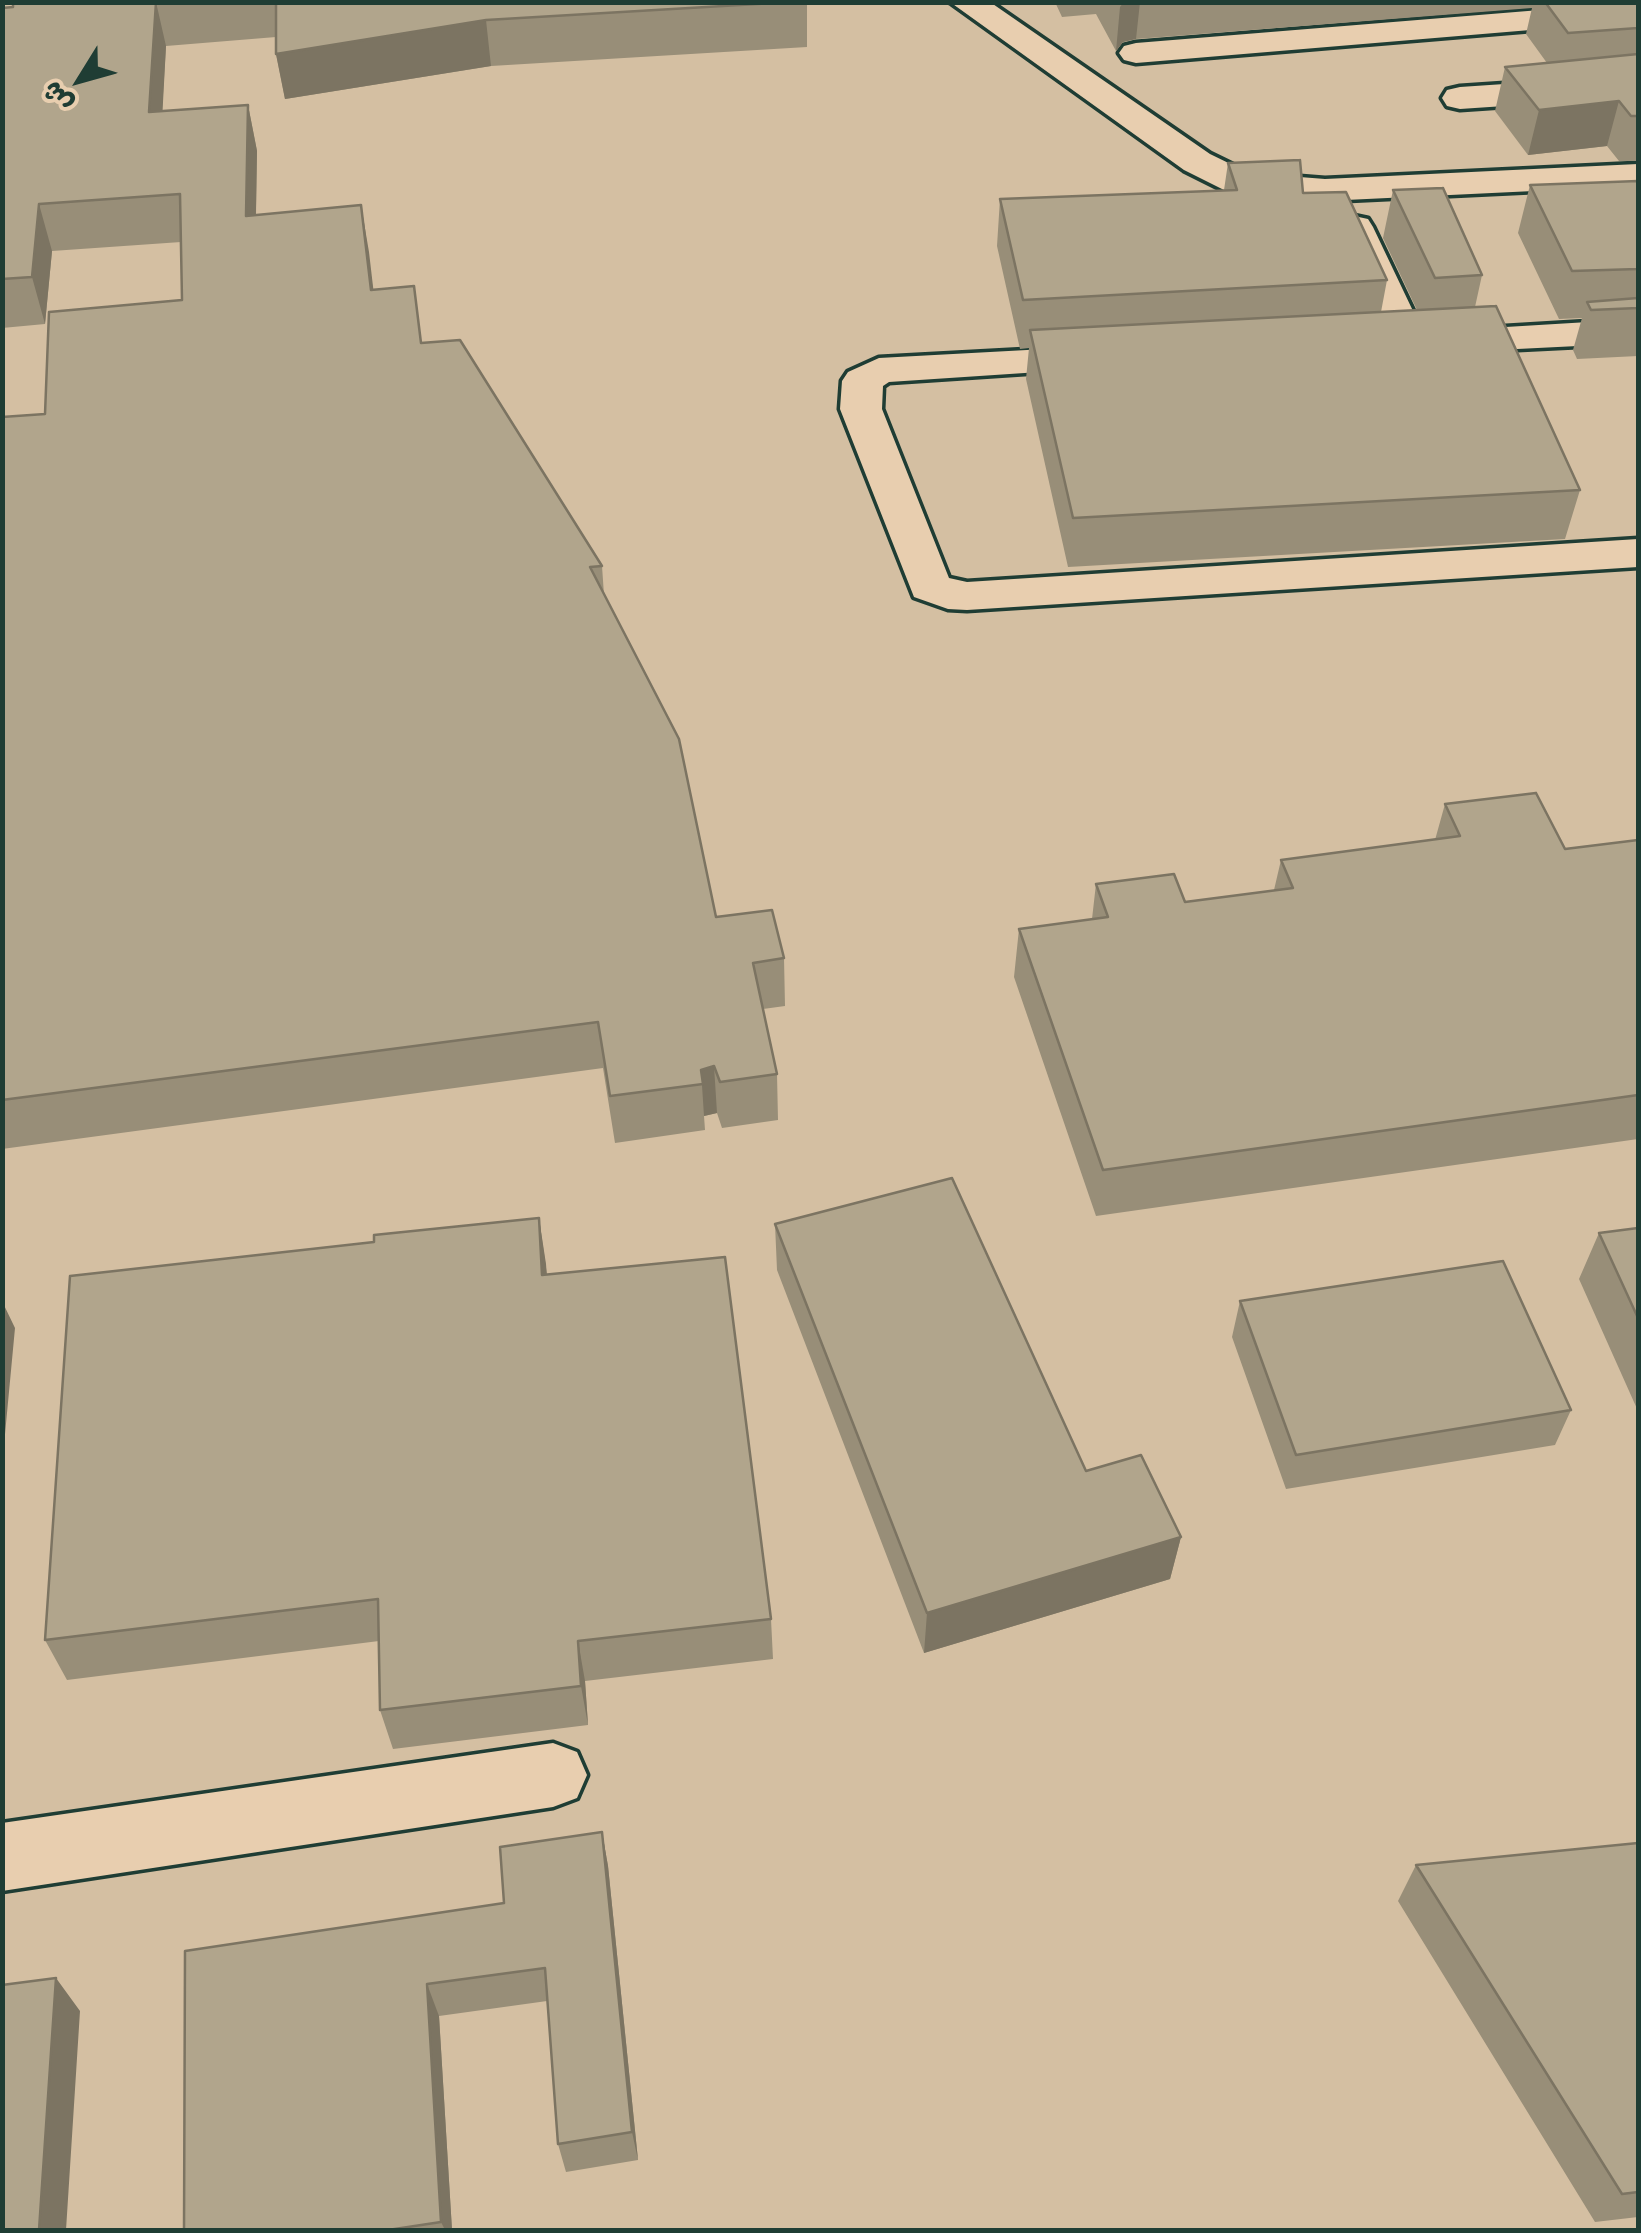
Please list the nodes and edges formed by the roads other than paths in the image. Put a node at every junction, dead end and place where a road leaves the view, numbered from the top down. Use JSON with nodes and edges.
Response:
{"nodes":[{"id":1,"x":967,"y":2,"type":"edge"},
{"id":2,"x":1638,"y":11,"type":"edge"},
{"id":3,"x":1136,"y":54,"type":"dead end"},
{"id":4,"x":1638,"y":86,"type":"edge"},
{"id":5,"x":1460,"y":98,"type":"dead end"},
{"id":6,"x":1638,"y":175,"type":"edge"},
{"id":7,"x":1337,"y":190,"type":"junction"},
{"id":8,"x":1638,"y":331,"type":"edge"},
{"id":9,"x":1133,"y":357,"type":"edge"},
{"id":10,"x":1638,"y":553,"type":"edge"},
{"id":11,"x":553,"y":1775,"type":"dead end"},
{"id":12,"x":2,"y":1857,"type":"edge"}],
"edges":[{"from":1,"to":7,"type":"street"},
{"from":2,"to":3,"type":"street"},
{"from":4,"to":5,"type":"street"},
{"from":6,"to":7,"type":"street"},
{"from":7,"to":8,"type":"street"},
{"from":9,"to":10,"type":"street"},
{"from":11,"to":12,"type":"street"}]}
